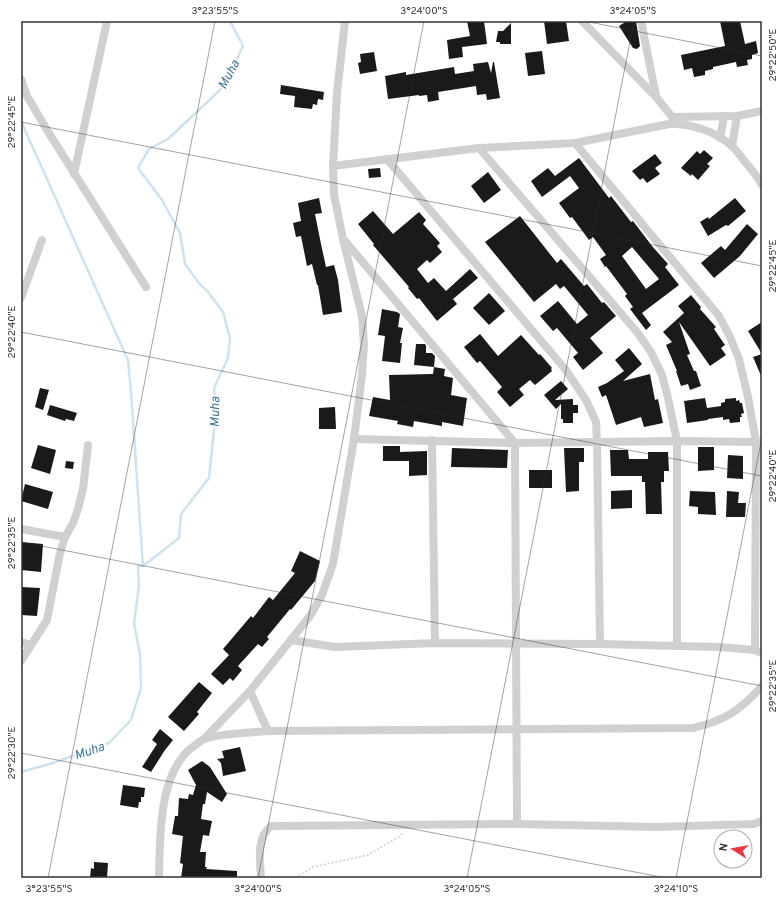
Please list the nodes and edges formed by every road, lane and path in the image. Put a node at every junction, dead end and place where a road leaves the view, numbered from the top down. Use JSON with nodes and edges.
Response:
{"nodes":[{"id":1,"x":107,"y":21,"type":"edge"},
{"id":2,"x":347,"y":21,"type":"edge"},
{"id":3,"x":582,"y":21,"type":"edge"},
{"id":4,"x":641,"y":21,"type":"edge"},
{"id":5,"x":21,"y":79,"type":"edge"},
{"id":6,"x":656,"y":97,"type":"junction"},
{"id":7,"x":762,"y":111,"type":"edge"},
{"id":8,"x":724,"y":116,"type":"junction"},
{"id":9,"x":737,"y":116,"type":"junction"},
{"id":10,"x":675,"y":120,"type":"junction"},
{"id":11,"x":720,"y":138,"type":"junction"},
{"id":12,"x":575,"y":143,"type":"junction"},
{"id":13,"x":732,"y":146,"type":"junction"},
{"id":14,"x":479,"y":148,"type":"junction"},
{"id":15,"x":387,"y":159,"type":"junction"},
{"id":16,"x":333,"y":166,"type":"junction"},
{"id":17,"x":74,"y":174,"type":"junction"},
{"id":18,"x":762,"y":185,"type":"edge"},
{"id":19,"x":343,"y":239,"type":"junction"},
{"id":20,"x":42,"y":240,"type":"dead end"},
{"id":21,"x":146,"y":287,"type":"dead end"},
{"id":22,"x":21,"y":298,"type":"edge"},
{"id":23,"x":354,"y":439,"type":"junction"},
{"id":24,"x":432,"y":440,"type":"junction"},
{"id":25,"x":677,"y":441,"type":"junction"},
{"id":26,"x":597,"y":442,"type":"junction"},
{"id":27,"x":759,"y":442,"type":"edge"},
{"id":28,"x":515,"y":443,"type":"junction"},
{"id":29,"x":88,"y":445,"type":"dead end"},
{"id":30,"x":21,"y":529,"type":"edge"},
{"id":31,"x":65,"y":537,"type":"junction"},
{"id":32,"x":291,"y":640,"type":"junction"},
{"id":33,"x":21,"y":642,"type":"edge"},
{"id":34,"x":435,"y":643,"type":"junction"},
{"id":35,"x":516,"y":644,"type":"junction"},
{"id":36,"x":600,"y":644,"type":"junction"},
{"id":37,"x":31,"y":645,"type":"junction"},
{"id":38,"x":677,"y":646,"type":"junction"},
{"id":39,"x":758,"y":651,"type":"edge"},
{"id":40,"x":21,"y":661,"type":"edge"},
{"id":41,"x":762,"y":686,"type":"edge"},
{"id":42,"x":250,"y":691,"type":"junction"},
{"id":43,"x":517,"y":728,"type":"junction"},
{"id":44,"x":268,"y":731,"type":"junction"},
{"id":45,"x":205,"y":738,"type":"junction"},
{"id":46,"x":762,"y":821,"type":"edge"},
{"id":47,"x":517,"y":824,"type":"junction"},
{"id":48,"x":409,"y":826,"type":"junction"},
{"id":49,"x":159,"y":878,"type":"edge"},
{"id":50,"x":261,"y":878,"type":"edge"},
{"id":51,"x":295,"y":878,"type":"edge"}],
"edges":[{"from":1,"to":17,"type":"street"},
{"from":2,"to":16,"type":"street"},
{"from":3,"to":6,"type":"street"},
{"from":4,"to":6,"type":"street"},
{"from":5,"to":17,"type":"street"},
{"from":6,"to":10,"type":"street"},
{"from":7,"to":9,"type":"street"},
{"from":8,"to":9,"type":"street"},
{"from":8,"to":10,"type":"street"},
{"from":8,"to":11,"type":"street"},
{"from":9,"to":13,"type":"street"},
{"from":10,"to":11,"type":"street"},
{"from":10,"to":12,"type":"street"},
{"from":11,"to":13,"type":"street"},
{"from":12,"to":14,"type":"street"},
{"from":12,"to":27,"type":"street"},
{"from":13,"to":18,"type":"street"},
{"from":14,"to":15,"type":"street"},
{"from":14,"to":25,"type":"street"},
{"from":15,"to":16,"type":"street"},
{"from":15,"to":26,"type":"street"},
{"from":16,"to":19,"type":"street"},
{"from":17,"to":21,"type":"street"},
{"from":19,"to":23,"type":"street"},
{"from":19,"to":28,"type":"street"},
{"from":20,"to":22,"type":"street"},
{"from":23,"to":24,"type":"street"},
{"from":23,"to":32,"type":"street"},
{"from":24,"to":28,"type":"street"},
{"from":24,"to":34,"type":"street"},
{"from":25,"to":26,"type":"street"},
{"from":25,"to":27,"type":"street"},
{"from":25,"to":38,"type":"street"},
{"from":26,"to":28,"type":"street"},
{"from":26,"to":36,"type":"street"},
{"from":27,"to":39,"type":"street"},
{"from":28,"to":35,"type":"street"},
{"from":29,"to":31,"type":"street"},
{"from":30,"to":31,"type":"street"},
{"from":31,"to":37,"type":"street"},
{"from":32,"to":34,"type":"street"},
{"from":32,"to":42,"type":"street"},
{"from":33,"to":37,"type":"street"},
{"from":34,"to":35,"type":"street"},
{"from":35,"to":36,"type":"street"},
{"from":35,"to":43,"type":"street"},
{"from":36,"to":38,"type":"street"},
{"from":37,"to":40,"type":"street"},
{"from":38,"to":39,"type":"street"},
{"from":41,"to":43,"type":"street"},
{"from":42,"to":44,"type":"street"},
{"from":42,"to":45,"type":"street"},
{"from":43,"to":44,"type":"street"},
{"from":43,"to":47,"type":"street"},
{"from":44,"to":45,"type":"street"},
{"from":45,"to":49,"type":"street"},
{"from":46,"to":47,"type":"street"},
{"from":47,"to":48,"type":"street"},
{"from":48,"to":50,"type":"street"},
{"from":48,"to":51,"type":"path"}]}
